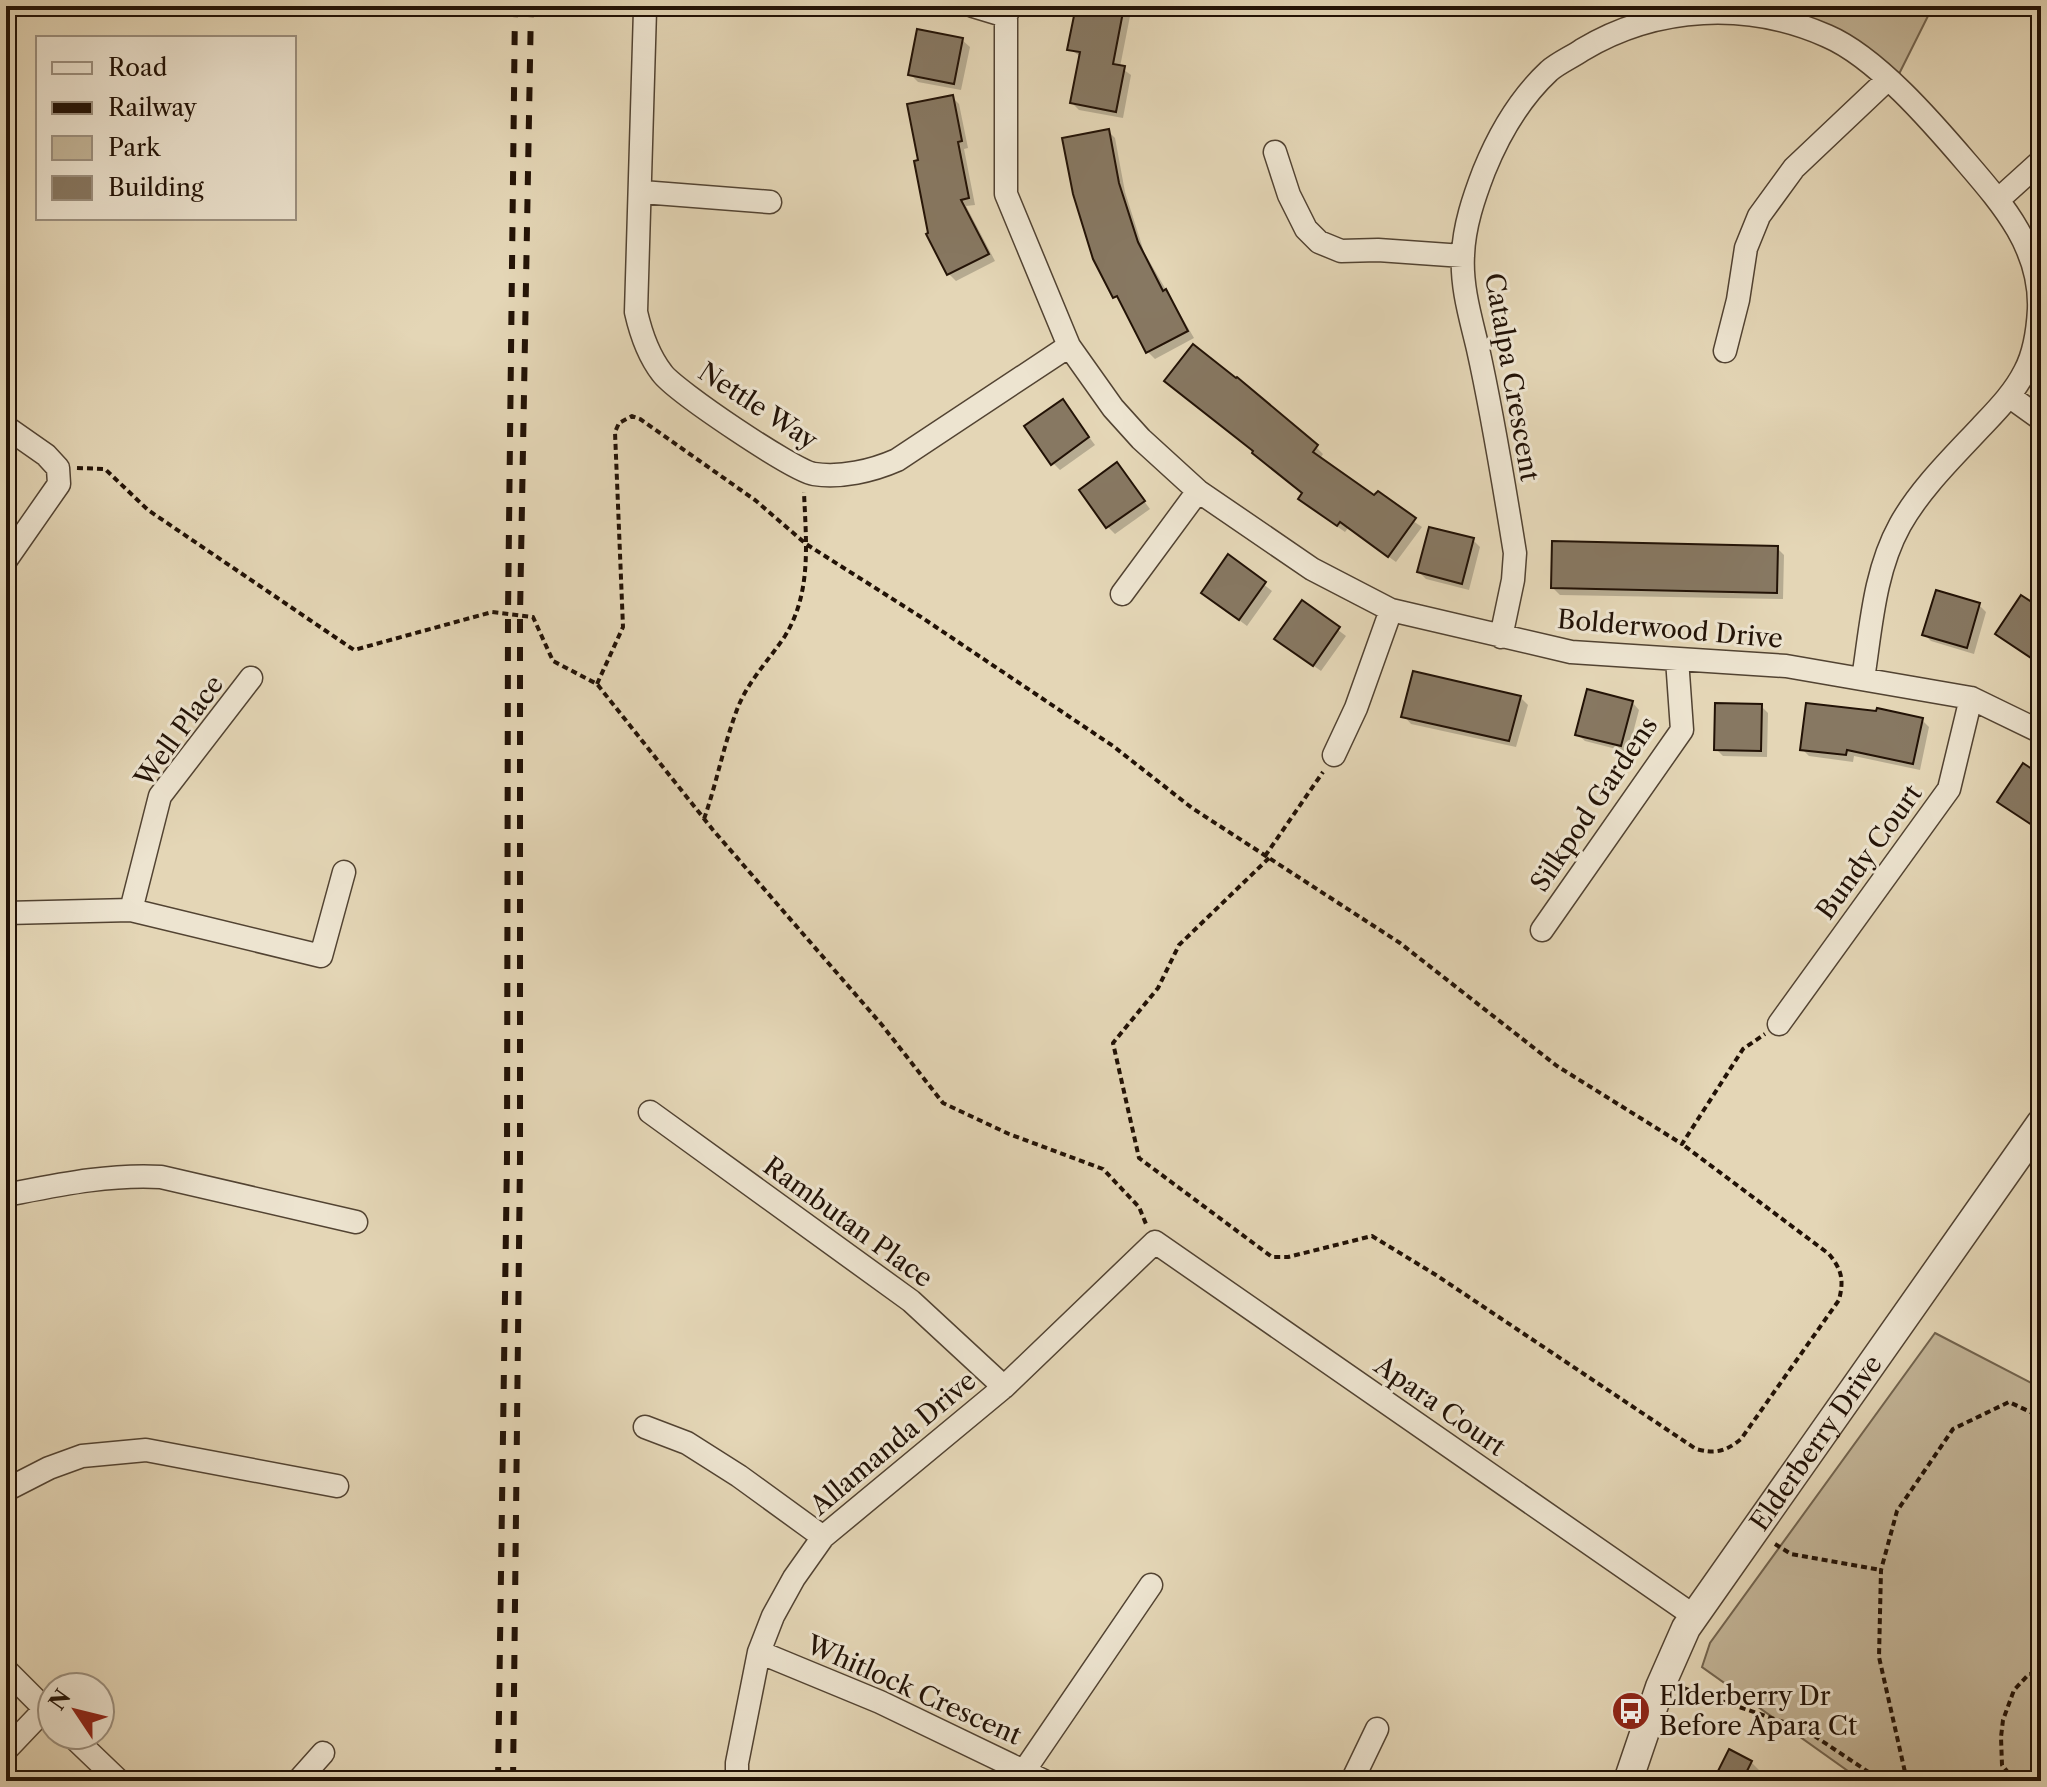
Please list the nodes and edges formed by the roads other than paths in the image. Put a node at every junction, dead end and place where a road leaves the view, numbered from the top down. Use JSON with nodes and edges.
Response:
{"nodes":[{"id":1,"x":647,"y":6,"type":"edge"},
{"id":2,"x":973,"y":6,"type":"edge"},
{"id":3,"x":1008,"y":11,"type":"edge"},
{"id":4,"x":1887,"y":80,"type":"junction"},
{"id":5,"x":1275,"y":152,"type":"dead end"},
{"id":6,"x":2041,"y":161,"type":"edge"},
{"id":7,"x":642,"y":192,"type":"junction"},
{"id":8,"x":1999,"y":199,"type":"junction"},
{"id":9,"x":770,"y":202,"type":"dead end"},
{"id":10,"x":1463,"y":256,"type":"junction"},
{"id":11,"x":1069,"y":346,"type":"junction"},
{"id":12,"x":1725,"y":351,"type":"dead end"},
{"id":13,"x":2009,"y":396,"type":"junction"},
{"id":14,"x":2041,"y":419,"type":"edge"},
{"id":15,"x":6,"y":427,"type":"edge"},
{"id":16,"x":1198,"y":491,"type":"junction"},
{"id":17,"x":6,"y":560,"type":"edge"},
{"id":18,"x":1122,"y":594,"type":"dead end"},
{"id":19,"x":1391,"y":610,"type":"junction"},
{"id":20,"x":1501,"y":637,"type":"junction"},
{"id":21,"x":1677,"y":659,"type":"junction"},
{"id":22,"x":251,"y":678,"type":"dead end"},
{"id":23,"x":1863,"y":679,"type":"junction"},
{"id":24,"x":1971,"y":698,"type":"junction"},
{"id":25,"x":2041,"y":732,"type":"edge"},
{"id":26,"x":1334,"y":755,"type":"road end"},
{"id":27,"x":344,"y":872,"type":"dead end"},
{"id":28,"x":131,"y":910,"type":"junction"},
{"id":29,"x":6,"y":913,"type":"edge"},
{"id":30,"x":1542,"y":930,"type":"dead end"},
{"id":31,"x":1779,"y":1024,"type":"road end"},
{"id":32,"x":650,"y":1112,"type":"dead end"},
{"id":33,"x":2041,"y":1123,"type":"edge"},
{"id":34,"x":6,"y":1195,"type":"edge"},
{"id":35,"x":356,"y":1222,"type":"dead end"},
{"id":36,"x":1155,"y":1242,"type":"joint"},
{"id":37,"x":1004,"y":1387,"type":"junction"},
{"id":38,"x":645,"y":1427,"type":"dead end"},
{"id":39,"x":337,"y":1486,"type":"dead end"},
{"id":40,"x":6,"y":1490,"type":"edge"},
{"id":41,"x":823,"y":1537,"type":"junction"},
{"id":42,"x":1151,"y":1585,"type":"dead end"},
{"id":43,"x":1694,"y":1616,"type":"junction"},
{"id":44,"x":759,"y":1652,"type":"junction"},
{"id":45,"x":6,"y":1670,"type":"edge"},
{"id":46,"x":36,"y":1701,"type":"edge"},
{"id":47,"x":36,"y":1724,"type":"edge"},
{"id":48,"x":1377,"y":1729,"type":"dead end"},
{"id":49,"x":6,"y":1750,"type":"edge"},
{"id":50,"x":88,"y":1751,"type":"edge"},
{"id":51,"x":323,"y":1753,"type":"dead end"},
{"id":52,"x":1034,"y":1776,"type":"edge"},
{"id":53,"x":119,"y":1781,"type":"edge"},
{"id":54,"x":298,"y":1781,"type":"edge"},
{"id":55,"x":737,"y":1781,"type":"edge"},
{"id":56,"x":1352,"y":1781,"type":"edge"},
{"id":57,"x":1628,"y":1781,"type":"edge"}],
"edges":[{"from":1,"to":7,"type":"street","name":"Nettle Way"},
{"from":2,"to":3,"type":"street"},
{"from":3,"to":11,"type":"street","name":"Bolderwood Drive"},
{"from":4,"to":8,"type":"street","name":"Catalpa Crescent"},
{"from":4,"to":10,"type":"street","name":"Catalpa Crescent"},
{"from":4,"to":12,"type":"street"},
{"from":5,"to":10,"type":"street"},
{"from":6,"to":8,"type":"street"},
{"from":7,"to":9,"type":"street"},
{"from":7,"to":11,"type":"street","name":"Nettle Way"},
{"from":8,"to":13,"type":"street","name":"Catalpa Crescent"},
{"from":10,"to":20,"type":"street","name":"Catalpa Crescent"},
{"from":11,"to":16,"type":"street","name":"Bolderwood Drive"},
{"from":13,"to":14,"type":"street"},
{"from":13,"to":23,"type":"street","name":"Catalpa Crescent"},
{"from":15,"to":17,"type":"street"},
{"from":16,"to":18,"type":"street"},
{"from":16,"to":19,"type":"street","name":"Bolderwood Drive"},
{"from":19,"to":20,"type":"street","name":"Bolderwood Drive"},
{"from":19,"to":26,"type":"street"},
{"from":20,"to":21,"type":"street","name":"Bolderwood Drive"},
{"from":21,"to":23,"type":"street","name":"Bolderwood Drive"},
{"from":21,"to":30,"type":"street","name":"Silkpod Gardens"},
{"from":22,"to":28,"type":"street","name":"Well Place"},
{"from":23,"to":24,"type":"street","name":"Bolderwood Drive"},
{"from":24,"to":25,"type":"street","name":"Bolderwood Drive"},
{"from":24,"to":31,"type":"street","name":"Bundy Court"},
{"from":27,"to":28,"type":"street"},
{"from":28,"to":29,"type":"street"},
{"from":32,"to":37,"type":"street","name":"Rambutan Place"},
{"from":33,"to":43,"type":"street","name":"Elderberry Drive"},
{"from":34,"to":35,"type":"street"},
{"from":36,"to":37,"type":"street","name":"Allamanda Drive"},
{"from":36,"to":43,"type":"street","name":"Apara Court"},
{"from":37,"to":41,"type":"street","name":"Allamanda Drive"},
{"from":38,"to":41,"type":"street"},
{"from":39,"to":40,"type":"street"},
{"from":41,"to":44,"type":"street","name":"Allamanda Drive"},
{"from":42,"to":52,"type":"street"},
{"from":43,"to":57,"type":"street","name":"Elderberry Drive"},
{"from":44,"to":52,"type":"street","name":"Whitlock Crescent"},
{"from":44,"to":55,"type":"street","name":"Allamanda Drive"},
{"from":45,"to":46,"type":"street"},
{"from":47,"to":49,"type":"street"},
{"from":48,"to":56,"type":"street"},
{"from":50,"to":53,"type":"street"},
{"from":51,"to":54,"type":"street"}]}
